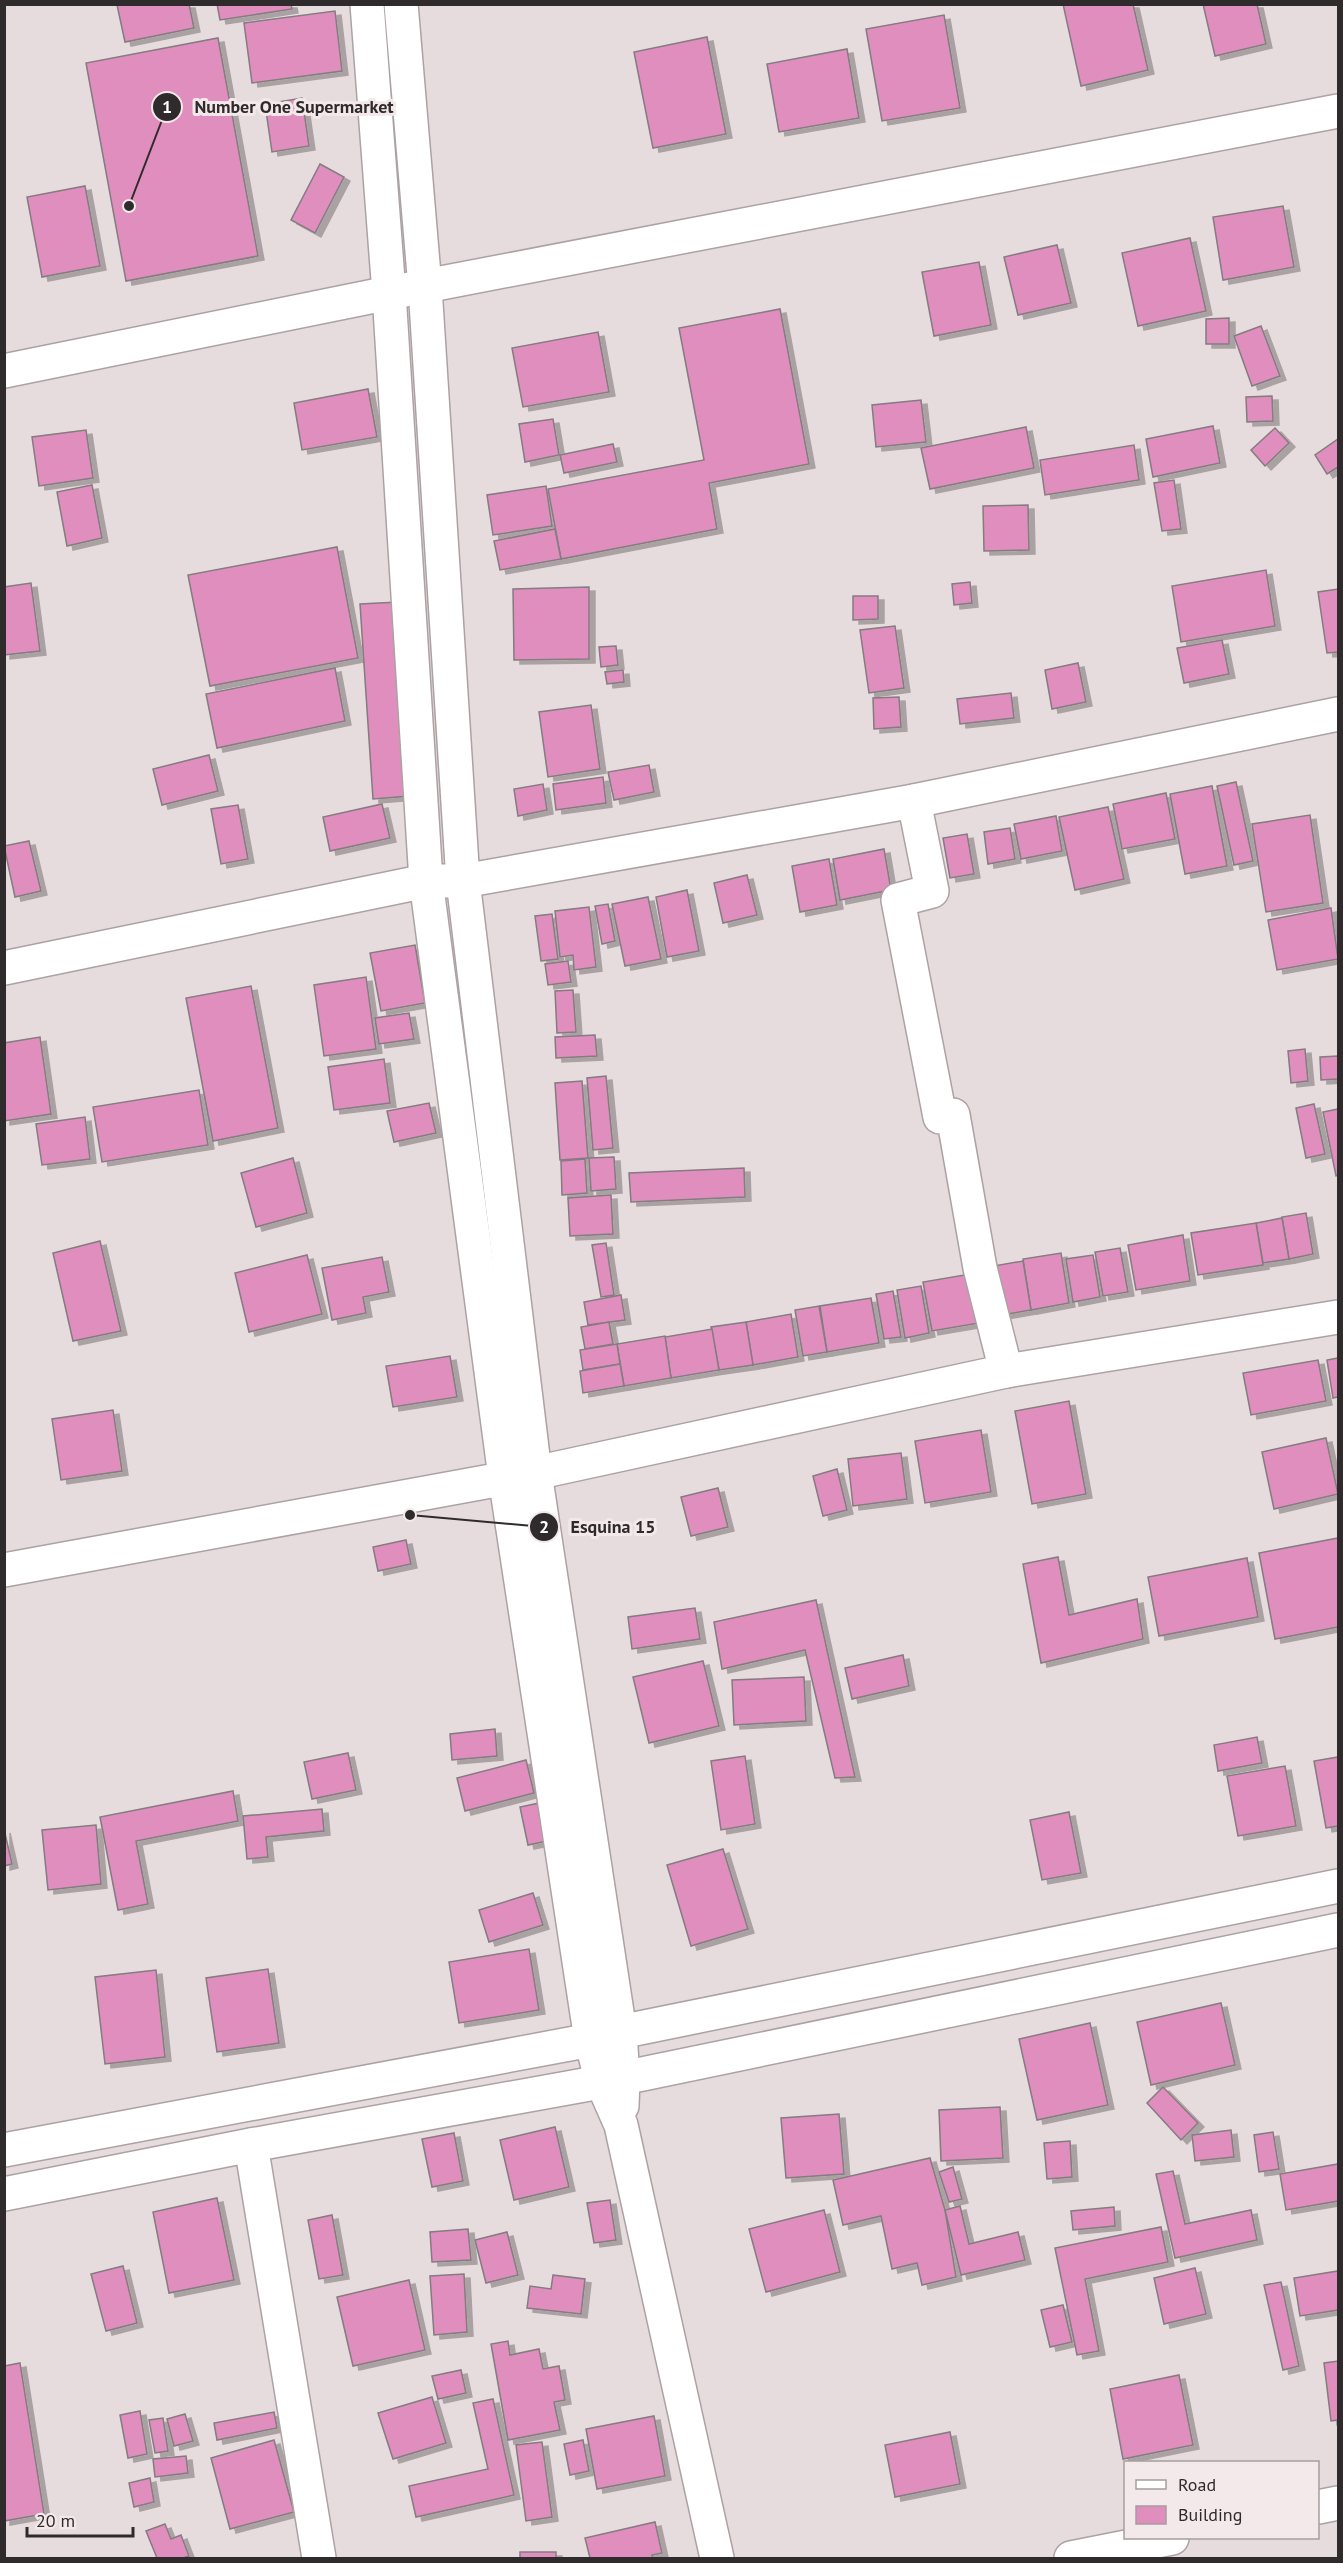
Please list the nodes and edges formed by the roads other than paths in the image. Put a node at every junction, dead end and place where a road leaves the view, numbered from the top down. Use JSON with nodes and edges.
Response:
{"nodes":[{"id":1,"x":367,"y":4,"type":"edge"},
{"id":2,"x":401,"y":4,"type":"edge"},
{"id":3,"x":1338,"y":111,"type":"edge"},
{"id":4,"x":425,"y":287,"type":"junction"},
{"id":5,"x":389,"y":293,"type":"junction"},
{"id":6,"x":4,"y":371,"type":"edge"},
{"id":7,"x":1338,"y":714,"type":"edge"},
{"id":8,"x":914,"y":801,"type":"junction"},
{"id":9,"x":426,"y":881,"type":"junction"},
{"id":10,"x":464,"y":881,"type":"junction"},
{"id":11,"x":4,"y":968,"type":"edge"},
{"id":12,"x":1338,"y":1317,"type":"edge"},
{"id":13,"x":1006,"y":1371,"type":"junction"},
{"id":14,"x":520,"y":1475,"type":"junction"},
{"id":15,"x":4,"y":1570,"type":"edge"},
{"id":16,"x":1338,"y":1886,"type":"edge"},
{"id":17,"x":1338,"y":1930,"type":"edge"},
{"id":18,"x":605,"y":2036,"type":"junction"},
{"id":19,"x":613,"y":2080,"type":"junction"},
{"id":20,"x":251,"y":2145,"type":"junction"},
{"id":21,"x":4,"y":2150,"type":"edge"},
{"id":22,"x":4,"y":2194,"type":"edge"},
{"id":23,"x":1338,"y":2503,"type":"edge"},
{"id":24,"x":1319,"y":2507,"type":"edge"},
{"id":25,"x":1167,"y":2539,"type":"edge"},
{"id":26,"x":319,"y":2559,"type":"edge"},
{"id":27,"x":717,"y":2559,"type":"edge"},
{"id":28,"x":1071,"y":2559,"type":"edge"}],
"edges":[{"from":1,"to":5,"type":"street"},
{"from":2,"to":4,"type":"street"},
{"from":3,"to":4,"type":"street"},
{"from":4,"to":5,"type":"street"},
{"from":4,"to":10,"type":"street"},
{"from":5,"to":6,"type":"street"},
{"from":5,"to":9,"type":"street"},
{"from":7,"to":8,"type":"street"},
{"from":8,"to":10,"type":"street"},
{"from":8,"to":13,"type":"street"},
{"from":9,"to":10,"type":"street"},
{"from":9,"to":11,"type":"street"},
{"from":9,"to":14,"type":"street"},
{"from":10,"to":14,"type":"street"},
{"from":12,"to":13,"type":"street"},
{"from":13,"to":14,"type":"street"},
{"from":14,"to":15,"type":"street"},
{"from":14,"to":18,"type":"street"},
{"from":16,"to":18,"type":"street"},
{"from":17,"to":19,"type":"street"},
{"from":18,"to":19,"type":"street"},
{"from":18,"to":21,"type":"street"},
{"from":19,"to":20,"type":"street"},
{"from":19,"to":27,"type":"street"},
{"from":20,"to":22,"type":"street"},
{"from":20,"to":26,"type":"street"},
{"from":23,"to":24,"type":"street"},
{"from":25,"to":28,"type":"street"}]}
